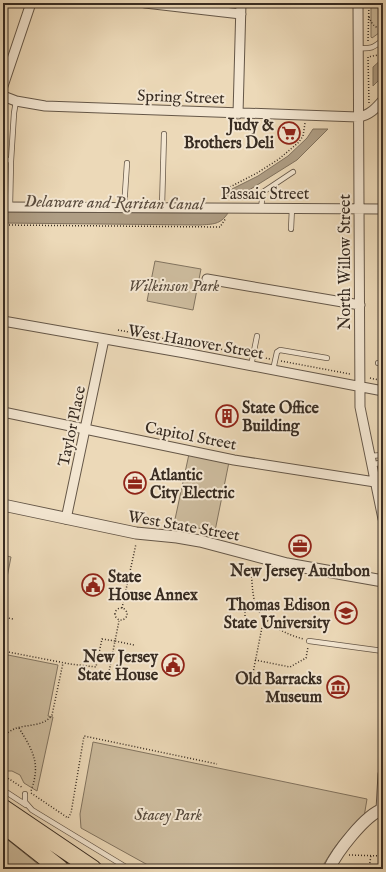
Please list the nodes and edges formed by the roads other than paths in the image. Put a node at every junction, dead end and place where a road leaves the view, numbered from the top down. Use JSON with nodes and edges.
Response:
{"nodes":[{"id":1,"x":32,"y":3,"type":"edge"},
{"id":2,"x":145,"y":3,"type":"edge"},
{"id":3,"x":241,"y":3,"type":"edge"},
{"id":4,"x":358,"y":3,"type":"edge"},
{"id":5,"x":241,"y":14,"type":"junction"},
{"id":6,"x":383,"y":40,"type":"edge"},
{"id":7,"x":358,"y":48,"type":"junction"},
{"id":8,"x":3,"y":86,"type":"edge"},
{"id":9,"x":3,"y":96,"type":"edge"},
{"id":10,"x":383,"y":100,"type":"edge"},
{"id":11,"x":16,"y":101,"type":"junction"},
{"id":12,"x":238,"y":114,"type":"junction"},
{"id":13,"x":358,"y":117,"type":"junction"},
{"id":14,"x":164,"y":134,"type":"dead end"},
{"id":15,"x":3,"y":158,"type":"edge"},
{"id":16,"x":11,"y":161,"type":"junction"},
{"id":17,"x":127,"y":163,"type":"dead end"},
{"id":18,"x":293,"y":172,"type":"dead end"},
{"id":19,"x":6,"y":207,"type":"edge"},
{"id":20,"x":162,"y":207,"type":"junction"},
{"id":21,"x":124,"y":208,"type":"junction"},
{"id":22,"x":261,"y":208,"type":"junction"},
{"id":23,"x":292,"y":208,"type":"junction"},
{"id":24,"x":358,"y":208,"type":"junction"},
{"id":25,"x":383,"y":209,"type":"edge"},
{"id":26,"x":291,"y":230,"type":"dead end"},
{"id":27,"x":208,"y":279,"type":"dead end"},
{"id":28,"x":360,"y":305,"type":"junction"},
{"id":29,"x":3,"y":321,"type":"edge"},
{"id":30,"x":257,"y":336,"type":"dead end"},
{"id":31,"x":104,"y":339,"type":"junction"},
{"id":32,"x":327,"y":358,"type":"dead end"},
{"id":33,"x":252,"y":366,"type":"junction"},
{"id":34,"x":273,"y":371,"type":"junction"},
{"id":35,"x":359,"y":387,"type":"junction"},
{"id":36,"x":383,"y":391,"type":"edge"},
{"id":37,"x":3,"y":412,"type":"edge"},
{"id":38,"x":85,"y":430,"type":"junction"},
{"id":39,"x":383,"y":455,"type":"edge"},
{"id":40,"x":370,"y":460,"type":"junction"},
{"id":41,"x":383,"y":462,"type":"edge"},
{"id":42,"x":375,"y":482,"type":"junction"},
{"id":43,"x":3,"y":505,"type":"edge"},
{"id":44,"x":66,"y":519,"type":"junction"},
{"id":45,"x":383,"y":519,"type":"edge"},
{"id":46,"x":383,"y":581,"type":"edge"},
{"id":47,"x":309,"y":641,"type":"road end"},
{"id":48,"x":383,"y":651,"type":"edge"},
{"id":49,"x":383,"y":774,"type":"edge"},
{"id":50,"x":3,"y":790,"type":"edge"},
{"id":51,"x":28,"y":793,"type":"road end"},
{"id":52,"x":28,"y":806,"type":"junction"},
{"id":53,"x":3,"y":808,"type":"edge"},
{"id":54,"x":382,"y":810,"type":"edge"},
{"id":55,"x":3,"y":824,"type":"edge"},
{"id":56,"x":60,"y":869,"type":"edge"},
{"id":57,"x":93,"y":869,"type":"edge"},
{"id":58,"x":129,"y":869,"type":"edge"},
{"id":59,"x":329,"y":869,"type":"edge"}],
"edges":[{"from":1,"to":8,"type":"street"},
{"from":2,"to":5,"type":"street"},
{"from":3,"to":5,"type":"street"},
{"from":4,"to":7,"type":"street","name":"North Willow Street"},
{"from":5,"to":12,"type":"street"},
{"from":6,"to":7,"type":"lane"},
{"from":7,"to":13,"type":"street","name":"North Willow Street"},
{"from":9,"to":11,"type":"street","name":"Spring Street"},
{"from":10,"to":13,"type":"street"},
{"from":11,"to":12,"type":"street","name":"Spring Street"},
{"from":11,"to":16,"type":"lane"},
{"from":12,"to":13,"type":"street","name":"Spring Street"},
{"from":13,"to":24,"type":"street","name":"North Willow Street"},
{"from":14,"to":20,"type":"lane"},
{"from":15,"to":16,"type":"lane"},
{"from":16,"to":19,"type":"lane"},
{"from":17,"to":21,"type":"lane"},
{"from":18,"to":22,"type":"lane"},
{"from":19,"to":21,"type":"street","name":"Passaic Street"},
{"from":20,"to":21,"type":"street","name":"Passaic Street"},
{"from":20,"to":22,"type":"street","name":"Passaic Street"},
{"from":22,"to":23,"type":"street","name":"Passaic Street"},
{"from":23,"to":24,"type":"street","name":"Passaic Street"},
{"from":23,"to":26,"type":"lane"},
{"from":24,"to":25,"type":"street","name":"Passaic Street"},
{"from":24,"to":28,"type":"street","name":"North Willow Street"},
{"from":27,"to":28,"type":"street"},
{"from":28,"to":35,"type":"street","name":"North Willow Street"},
{"from":29,"to":31,"type":"street","name":"West Hanover Street"},
{"from":30,"to":33,"type":"lane"},
{"from":31,"to":33,"type":"street","name":"West Hanover Street"},
{"from":31,"to":38,"type":"street","name":"Taylor Place"},
{"from":32,"to":34,"type":"lane"},
{"from":33,"to":34,"type":"street","name":"West Hanover Street"},
{"from":34,"to":35,"type":"street","name":"West Hanover Street"},
{"from":35,"to":36,"type":"street","name":"West Hanover Street"},
{"from":35,"to":40,"type":"street","name":"North Willow Street"},
{"from":37,"to":38,"type":"street","name":"Capitol Street"},
{"from":38,"to":42,"type":"street","name":"Capitol Street"},
{"from":38,"to":44,"type":"street","name":"Taylor Place"},
{"from":39,"to":40,"type":"lane"},
{"from":40,"to":41,"type":"lane"},
{"from":40,"to":42,"type":"street","name":"North Willow Street"},
{"from":42,"to":45,"type":"street","name":"North Willow Street"},
{"from":43,"to":44,"type":"street","name":"West State Street"},
{"from":44,"to":46,"type":"street","name":"West State Street"},
{"from":47,"to":48,"type":"lane"},
{"from":49,"to":54,"type":"street"},
{"from":50,"to":52,"type":"lane"},
{"from":51,"to":52,"type":"lane"},
{"from":52,"to":58,"type":"lane"},
{"from":53,"to":57,"type":"highway"},
{"from":54,"to":59,"type":"street"},
{"from":55,"to":56,"type":"highway"}]}
